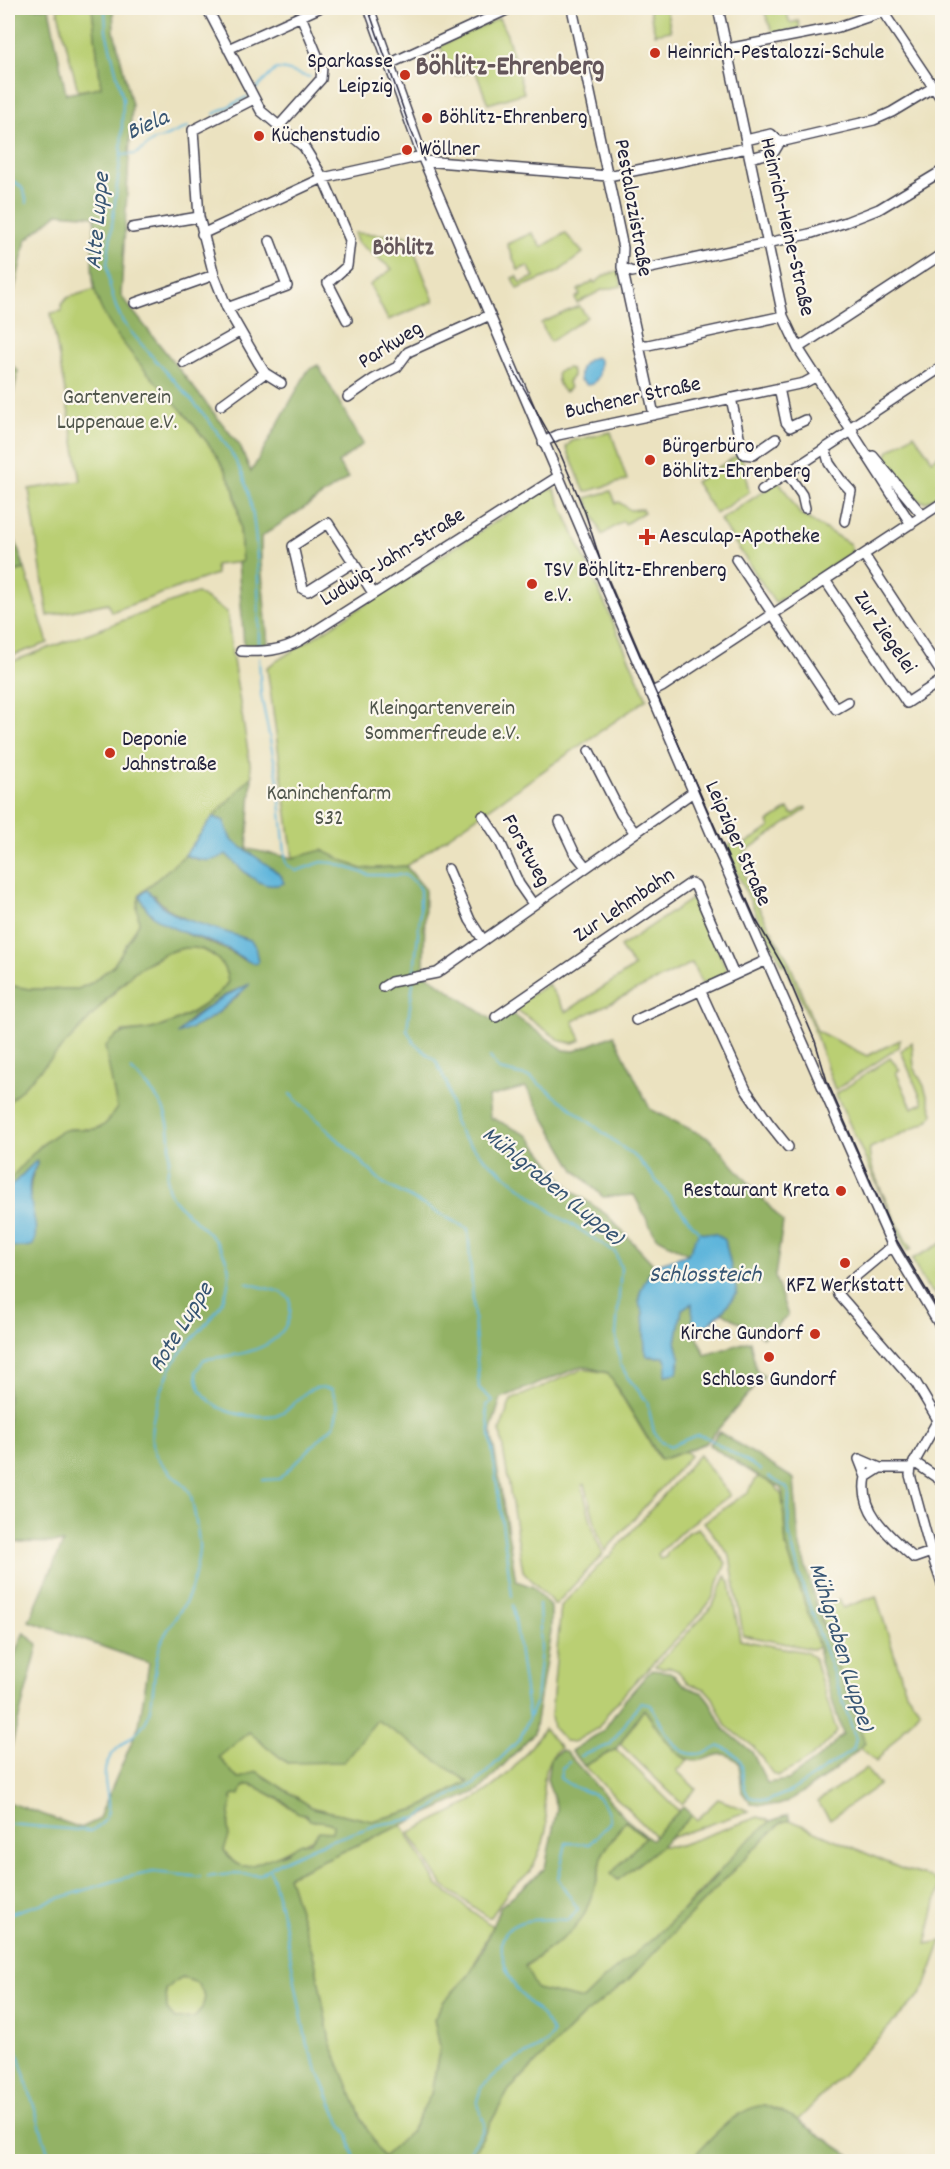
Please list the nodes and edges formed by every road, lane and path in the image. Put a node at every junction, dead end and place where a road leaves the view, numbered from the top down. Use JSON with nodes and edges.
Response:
{"nodes":[{"id":1,"x":207,"y":8,"type":"edge"},
{"id":2,"x":319,"y":8,"type":"edge"},
{"id":3,"x":369,"y":8,"type":"edge"},
{"id":4,"x":511,"y":8,"type":"edge"},
{"id":5,"x":572,"y":8,"type":"edge"},
{"id":6,"x":718,"y":8,"type":"edge"},
{"id":7,"x":894,"y":8,"type":"edge"},
{"id":8,"x":883,"y":12,"type":"junction"},
{"id":9,"x":301,"y":16,"type":"junction"},
{"id":10,"x":228,"y":49,"type":"junction"},
{"id":11,"x":727,"y":49,"type":"junction"},
{"id":12,"x":389,"y":64,"type":"junction"},
{"id":13,"x":938,"y":84,"type":"edge"},
{"id":14,"x":254,"y":99,"type":"junction"},
{"id":15,"x":942,"y":100,"type":"edge"},
{"id":16,"x":279,"y":126,"type":"junction"},
{"id":17,"x":780,"y":142,"type":"junction"},
{"id":18,"x":747,"y":144,"type":"junction"},
{"id":19,"x":423,"y":158,"type":"junction"},
{"id":20,"x":750,"y":159,"type":"junction"},
{"id":21,"x":942,"y":171,"type":"edge"},
{"id":22,"x":608,"y":176,"type":"junction"},
{"id":23,"x":323,"y":178,"type":"junction"},
{"id":24,"x":199,"y":217,"type":"junction"},
{"id":25,"x":132,"y":228,"type":"dead end"},
{"id":26,"x":202,"y":234,"type":"junction"},
{"id":27,"x":270,"y":242,"type":"dead end"},
{"id":28,"x":767,"y":242,"type":"junction"},
{"id":29,"x":942,"y":254,"type":"edge"},
{"id":30,"x":622,"y":267,"type":"junction"},
{"id":31,"x":214,"y":276,"type":"junction"},
{"id":32,"x":135,"y":303,"type":"dead end"},
{"id":33,"x":227,"y":308,"type":"junction"},
{"id":34,"x":489,"y":315,"type":"junction"},
{"id":35,"x":783,"y":316,"type":"junction"},
{"id":36,"x":347,"y":320,"type":"dead end"},
{"id":37,"x":239,"y":332,"type":"junction"},
{"id":38,"x":639,"y":345,"type":"junction"},
{"id":39,"x":798,"y":348,"type":"junction"},
{"id":40,"x":184,"y":363,"type":"dead end"},
{"id":41,"x":942,"y":367,"type":"edge"},
{"id":42,"x":265,"y":373,"type":"junction"},
{"id":43,"x":817,"y":376,"type":"junction"},
{"id":44,"x":282,"y":383,"type":"dead end"},
{"id":45,"x":779,"y":388,"type":"junction"},
{"id":46,"x":348,"y":397,"type":"dead end"},
{"id":47,"x":731,"y":398,"type":"junction"},
{"id":48,"x":221,"y":405,"type":"dead end"},
{"id":49,"x":654,"y":415,"type":"junction"},
{"id":50,"x":805,"y":420,"type":"dead end"},
{"id":51,"x":854,"y":432,"type":"junction"},
{"id":52,"x":776,"y":439,"type":"dead end"},
{"id":53,"x":543,"y":442,"type":"junction"},
{"id":54,"x":825,"y":448,"type":"junction"},
{"id":55,"x":787,"y":473,"type":"junction"},
{"id":56,"x":559,"y":476,"type":"junction"},
{"id":57,"x":762,"y":490,"type":"dead end"},
{"id":58,"x":942,"y":503,"type":"edge"},
{"id":59,"x":805,"y":508,"type":"dead end"},
{"id":60,"x":922,"y":516,"type":"junction"},
{"id":61,"x":845,"y":521,"type":"dead end"},
{"id":62,"x":911,"y":524,"type":"junction"},
{"id":63,"x":864,"y":555,"type":"junction"},
{"id":64,"x":736,"y":559,"type":"dead end"},
{"id":65,"x":354,"y":562,"type":"junction"},
{"id":66,"x":825,"y":580,"type":"junction"},
{"id":67,"x":373,"y":593,"type":"junction"},
{"id":68,"x":774,"y":614,"type":"junction"},
{"id":69,"x":242,"y":651,"type":"dead end"},
{"id":70,"x":942,"y":674,"type":"edge"},
{"id":71,"x":942,"y":680,"type":"edge"},
{"id":72,"x":650,"y":693,"type":"junction"},
{"id":73,"x":848,"y":702,"type":"dead end"},
{"id":74,"x":589,"y":751,"type":"dead end"},
{"id":75,"x":693,"y":792,"type":"junction"},
{"id":76,"x":483,"y":816,"type":"dead end"},
{"id":77,"x":560,"y":822,"type":"dead end"},
{"id":78,"x":635,"y":833,"type":"junction"},
{"id":79,"x":586,"y":867,"type":"junction"},
{"id":80,"x":448,"y":869,"type":"dead end"},
{"id":81,"x":533,"y":904,"type":"junction"},
{"id":82,"x":483,"y":940,"type":"junction"},
{"id":83,"x":767,"y":960,"type":"junction"},
{"id":84,"x":734,"y":975,"type":"junction"},
{"id":85,"x":383,"y":987,"type":"dead end"},
{"id":86,"x":700,"y":990,"type":"junction"},
{"id":87,"x":496,"y":1017,"type":"dead end"},
{"id":88,"x":636,"y":1020,"type":"dead end"},
{"id":89,"x":788,"y":1147,"type":"dead end"},
{"id":90,"x":894,"y":1247,"type":"junction"},
{"id":91,"x":942,"y":1329,"type":"edge"},
{"id":92,"x":940,"y":1417,"type":"edge"},
{"id":93,"x":912,"y":1465,"type":"junction"},
{"id":94,"x":880,"y":1468,"type":"junction"},
{"id":95,"x":866,"y":1477,"type":"junction"},
{"id":96,"x":942,"y":1481,"type":"edge"},
{"id":97,"x":931,"y":1552,"type":"junction"},
{"id":98,"x":942,"y":1584,"type":"edge"}],
"edges":[{"from":1,"to":10,"type":"street"},
{"from":2,"to":9,"type":"street"},
{"from":3,"to":12,"type":"street"},
{"from":4,"to":12,"type":"street"},
{"from":5,"to":22,"type":"street","name":"Pestalozzistraße"},
{"from":6,"to":11,"type":"street","name":"Heinrich-Heine-Straße"},
{"from":7,"to":8,"type":"street"},
{"from":8,"to":11,"type":"street"},
{"from":8,"to":13,"type":"street"},
{"from":9,"to":10,"type":"street"},
{"from":9,"to":16,"type":"street"},
{"from":10,"to":14,"type":"street"},
{"from":11,"to":18,"type":"street","name":"Heinrich-Heine-Straße"},
{"from":12,"to":19,"type":"street"},
{"from":13,"to":15,"type":"street"},
{"from":13,"to":17,"type":"street"},
{"from":14,"to":16,"type":"street"},
{"from":14,"to":24,"type":"street"},
{"from":16,"to":23,"type":"street"},
{"from":17,"to":18,"type":"street"},
{"from":17,"to":20,"type":"street"},
{"from":18,"to":20,"type":"street","name":"Heinrich-Heine-Straße"},
{"from":18,"to":22,"type":"street"},
{"from":19,"to":22,"type":"street"},
{"from":19,"to":23,"type":"street"},
{"from":19,"to":34,"type":"street","name":"Leipziger Straße"},
{"from":20,"to":28,"type":"street","name":"Heinrich-Heine-Straße"},
{"from":21,"to":28,"type":"street"},
{"from":22,"to":30,"type":"street","name":"Pestalozzistraße"},
{"from":23,"to":26,"type":"street"},
{"from":23,"to":36,"type":"street"},
{"from":24,"to":25,"type":"street"},
{"from":24,"to":26,"type":"street"},
{"from":26,"to":31,"type":"street"},
{"from":27,"to":33,"type":"street"},
{"from":28,"to":30,"type":"street"},
{"from":28,"to":35,"type":"street","name":"Heinrich-Heine-Straße"},
{"from":29,"to":39,"type":"street"},
{"from":30,"to":38,"type":"street","name":"Pestalozzistraße"},
{"from":31,"to":32,"type":"street"},
{"from":31,"to":33,"type":"street"},
{"from":33,"to":37,"type":"street"},
{"from":34,"to":46,"type":"street","name":"Parkweg"},
{"from":34,"to":53,"type":"street","name":"Leipziger Straße"},
{"from":35,"to":38,"type":"street"},
{"from":35,"to":39,"type":"street","name":"Heinrich-Heine-Straße"},
{"from":37,"to":40,"type":"street"},
{"from":37,"to":42,"type":"street"},
{"from":38,"to":49,"type":"street","name":"Pestalozzistraße"},
{"from":39,"to":43,"type":"street","name":"Heinrich-Heine-Straße"},
{"from":41,"to":51,"type":"street"},
{"from":42,"to":44,"type":"street"},
{"from":42,"to":48,"type":"street"},
{"from":43,"to":45,"type":"street","name":"Buchener Straße"},
{"from":43,"to":51,"type":"street","name":"Heinrich-Heine-Straße"},
{"from":45,"to":47,"type":"street","name":"Buchener Straße"},
{"from":45,"to":50,"type":"street"},
{"from":47,"to":49,"type":"street","name":"Buchener Straße"},
{"from":47,"to":52,"type":"street","name":"Buchener Straße"},
{"from":49,"to":53,"type":"street","name":"Buchener Straße"},
{"from":51,"to":54,"type":"street"},
{"from":51,"to":60,"type":"street","name":"Heinrich-Heine-Straße"},
{"from":51,"to":62,"type":"street","name":"Heinrich-Heine-Straße"},
{"from":53,"to":56,"type":"street","name":"Leipziger Straße"},
{"from":54,"to":55,"type":"street"},
{"from":54,"to":61,"type":"street"},
{"from":55,"to":57,"type":"street"},
{"from":55,"to":59,"type":"street"},
{"from":56,"to":67,"type":"street","name":"Ludwig-Jahn-Straße"},
{"from":56,"to":72,"type":"street","name":"Leipziger Straße"},
{"from":58,"to":60,"type":"street"},
{"from":60,"to":62,"type":"street"},
{"from":62,"to":63,"type":"street"},
{"from":63,"to":66,"type":"street"},
{"from":63,"to":70,"type":"street","name":"Zur Ziegelei"},
{"from":64,"to":68,"type":"street"},
{"from":65,"to":65,"type":"street"},
{"from":65,"to":67,"type":"street"},
{"from":66,"to":68,"type":"street"},
{"from":66,"to":71,"type":"street","name":"Zur Ziegelei"},
{"from":67,"to":69,"type":"street","name":"Ludwig-Jahn-Straße"},
{"from":68,"to":72,"type":"street"},
{"from":68,"to":73,"type":"street"},
{"from":72,"to":75,"type":"street","name":"Leipziger Straße"},
{"from":74,"to":78,"type":"street"},
{"from":75,"to":78,"type":"street","name":"Forstweg"},
{"from":75,"to":83,"type":"street","name":"Leipziger Straße"},
{"from":76,"to":81,"type":"street","name":"Forstweg"},
{"from":77,"to":79,"type":"street","name":"Forstweg"},
{"from":78,"to":79,"type":"street","name":"Forstweg"},
{"from":79,"to":81,"type":"street","name":"Forstweg"},
{"from":80,"to":82,"type":"street"},
{"from":81,"to":82,"type":"street","name":"Forstweg"},
{"from":82,"to":85,"type":"street","name":"Forstweg"},
{"from":83,"to":84,"type":"street"},
{"from":83,"to":90,"type":"street","name":"Leipziger Straße"},
{"from":84,"to":86,"type":"street"},
{"from":84,"to":87,"type":"street","name":"Zur Lehmbahn"},
{"from":86,"to":88,"type":"street"},
{"from":86,"to":89,"type":"street"},
{"from":90,"to":91,"type":"street","name":"Leipziger Straße"},
{"from":90,"to":92,"type":"street"},
{"from":92,"to":93,"type":"street"},
{"from":93,"to":94,"type":"street"},
{"from":93,"to":96,"type":"street"},
{"from":93,"to":97,"type":"street"},
{"from":94,"to":95,"type":"street"},
{"from":94,"to":95,"type":"street"},
{"from":95,"to":97,"type":"street"},
{"from":97,"to":98,"type":"street"}]}
